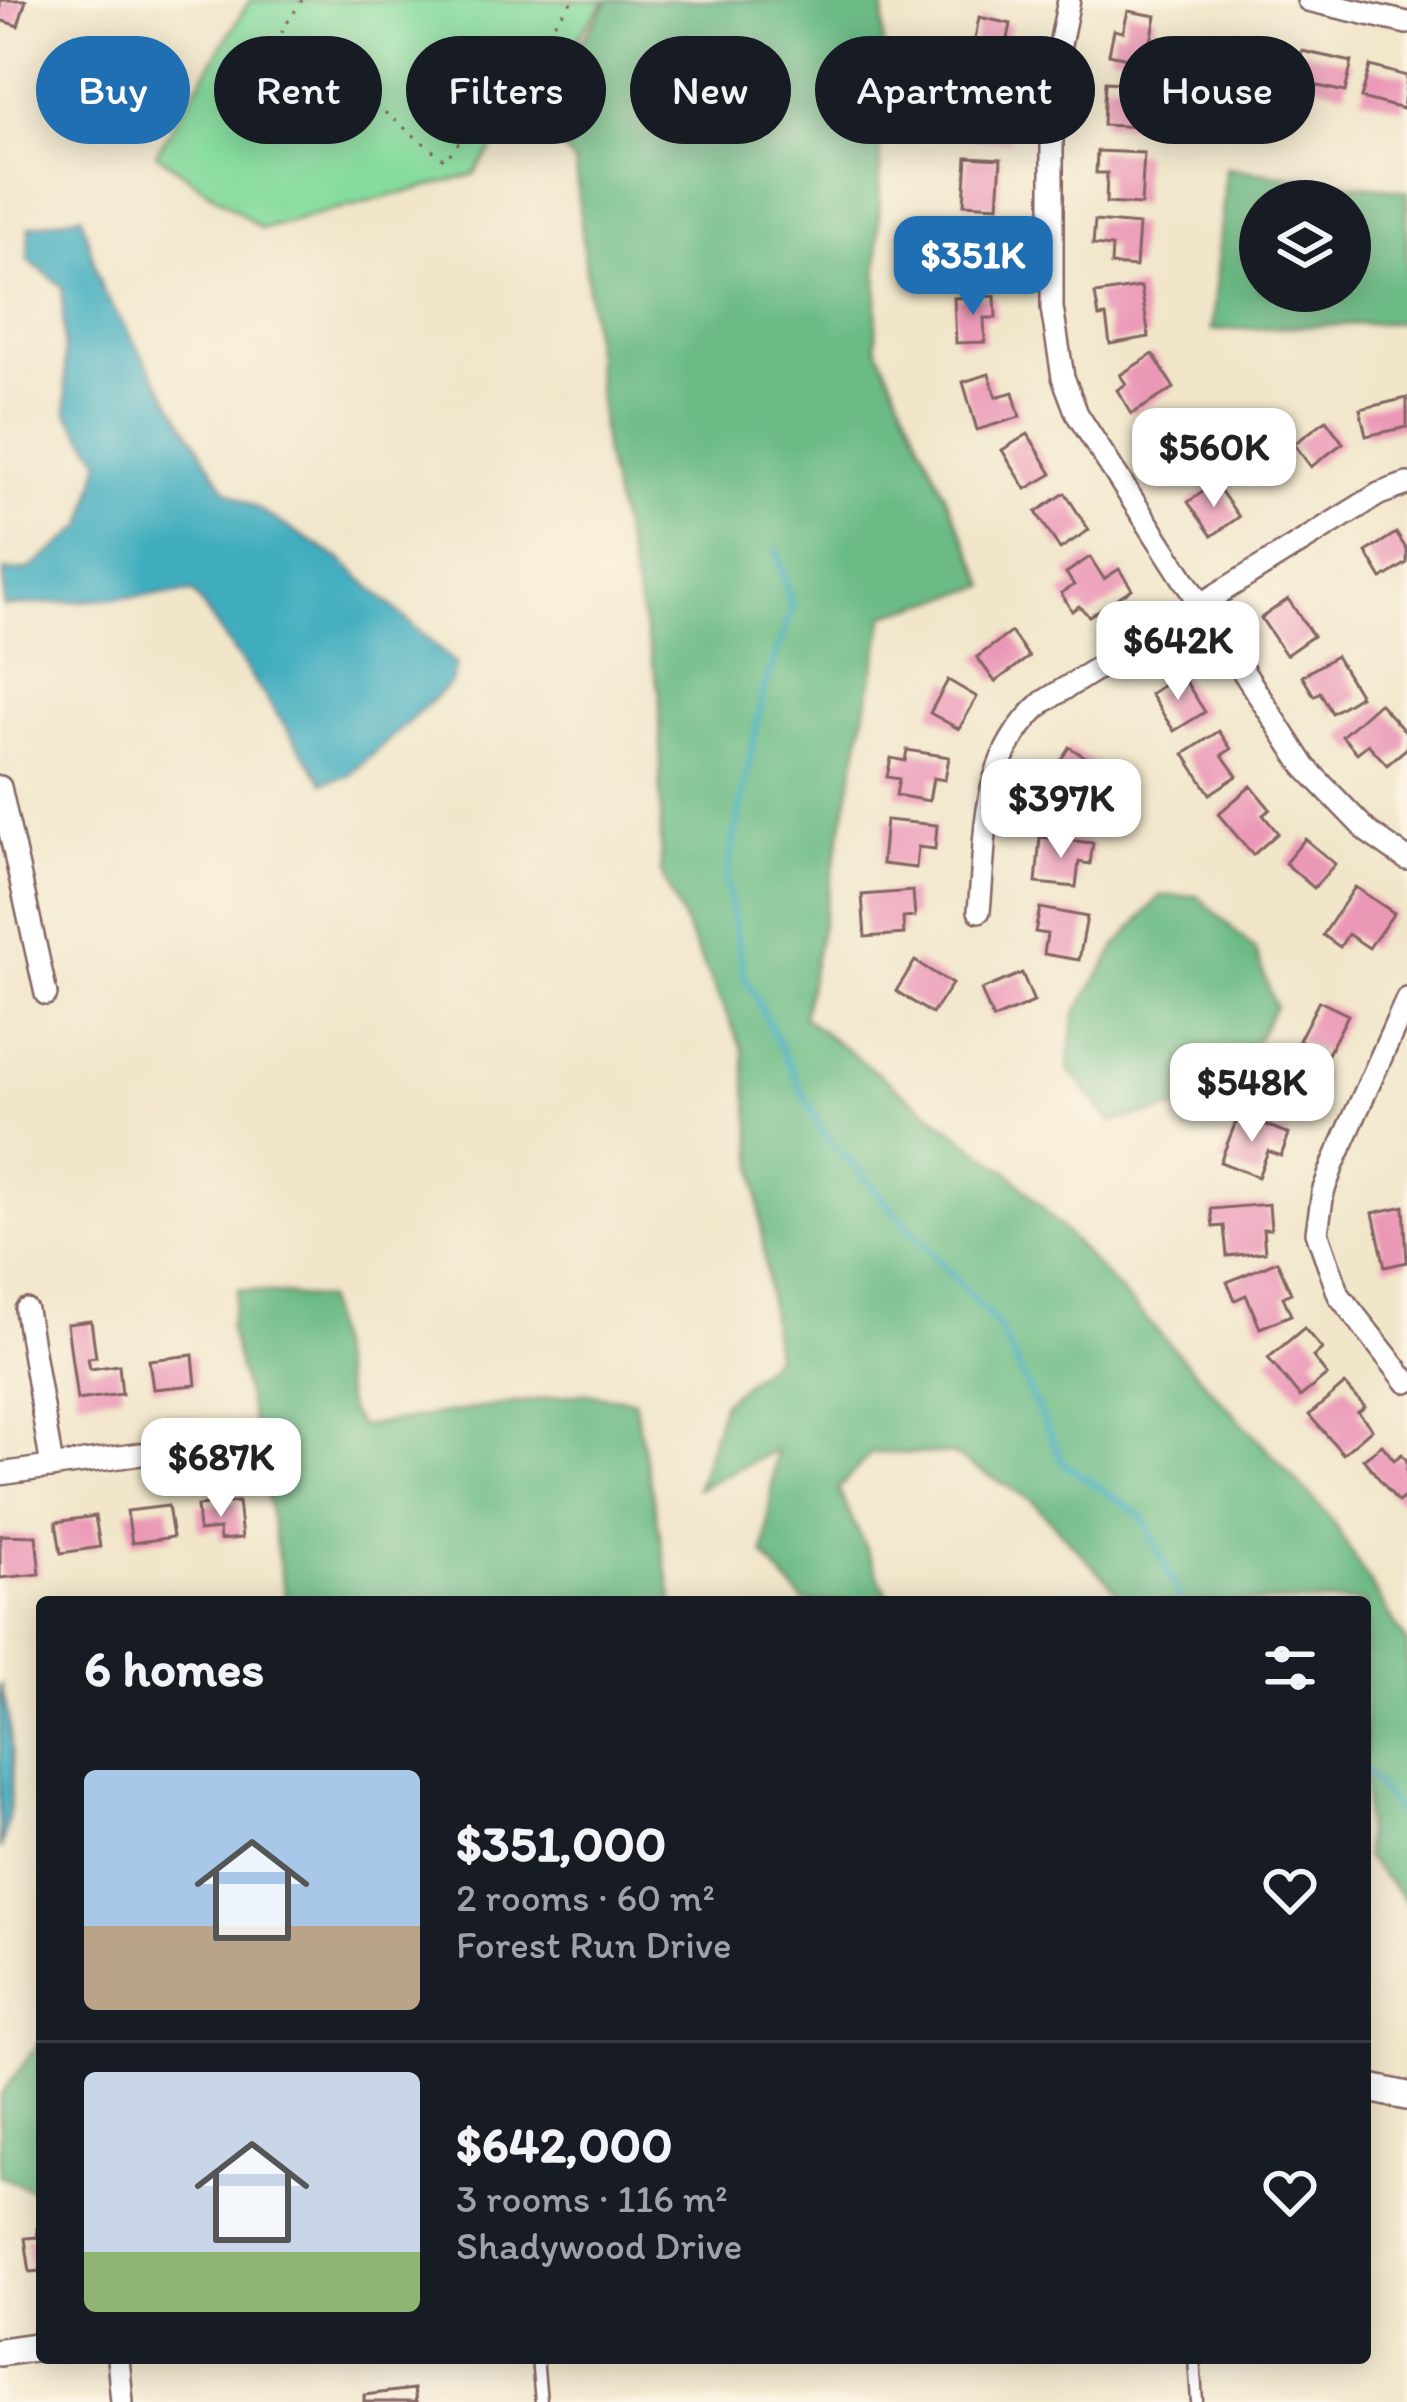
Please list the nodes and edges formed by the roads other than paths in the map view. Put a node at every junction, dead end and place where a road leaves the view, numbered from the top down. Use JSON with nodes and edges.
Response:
{"nodes":[{"id":1,"x":1069,"y":0,"type":"edge"},
{"id":2,"x":1309,"y":0,"type":"edge"},
{"id":3,"x":1407,"y":23,"type":"edge"},
{"id":4,"x":1407,"y":484,"type":"edge"},
{"id":5,"x":1201,"y":606,"type":"junction"},
{"id":6,"x":0,"y":787,"type":"edge"},
{"id":7,"x":1407,"y":860,"type":"edge"},
{"id":8,"x":979,"y":911,"type":"dead end"},
{"id":9,"x":46,"y":994,"type":"dead end"},
{"id":10,"x":1407,"y":999,"type":"edge"},
{"id":11,"x":26,"y":1310,"type":"dead end"},
{"id":12,"x":1407,"y":1382,"type":"edge"},
{"id":13,"x":240,"y":1440,"type":"dead end"},
{"id":14,"x":52,"y":1467,"type":"junction"},
{"id":15,"x":0,"y":1474,"type":"edge"},
{"id":16,"x":1371,"y":2088,"type":"edge"},
{"id":17,"x":1407,"y":2096,"type":"edge"},
{"id":18,"x":36,"y":2347,"type":"edge"},
{"id":19,"x":0,"y":2352,"type":"edge"},
{"id":20,"x":119,"y":2364,"type":"edge"},
{"id":21,"x":538,"y":2364,"type":"edge"},
{"id":22,"x":1194,"y":2364,"type":"edge"},
{"id":23,"x":122,"y":2402,"type":"edge"},
{"id":24,"x":541,"y":2402,"type":"edge"},
{"id":25,"x":1197,"y":2402,"type":"edge"}],
"edges":[{"from":1,"to":5,"type":"street"},
{"from":2,"to":3,"type":"street"},
{"from":4,"to":5,"type":"street"},
{"from":5,"to":7,"type":"street"},
{"from":5,"to":8,"type":"street"},
{"from":6,"to":9,"type":"street"},
{"from":10,"to":12,"type":"street"},
{"from":11,"to":14,"type":"street"},
{"from":13,"to":14,"type":"street"},
{"from":14,"to":15,"type":"street"},
{"from":16,"to":17,"type":"street"},
{"from":18,"to":19,"type":"street"},
{"from":20,"to":23,"type":"street"},
{"from":21,"to":24,"type":"lane"},
{"from":22,"to":25,"type":"lane"}]}
